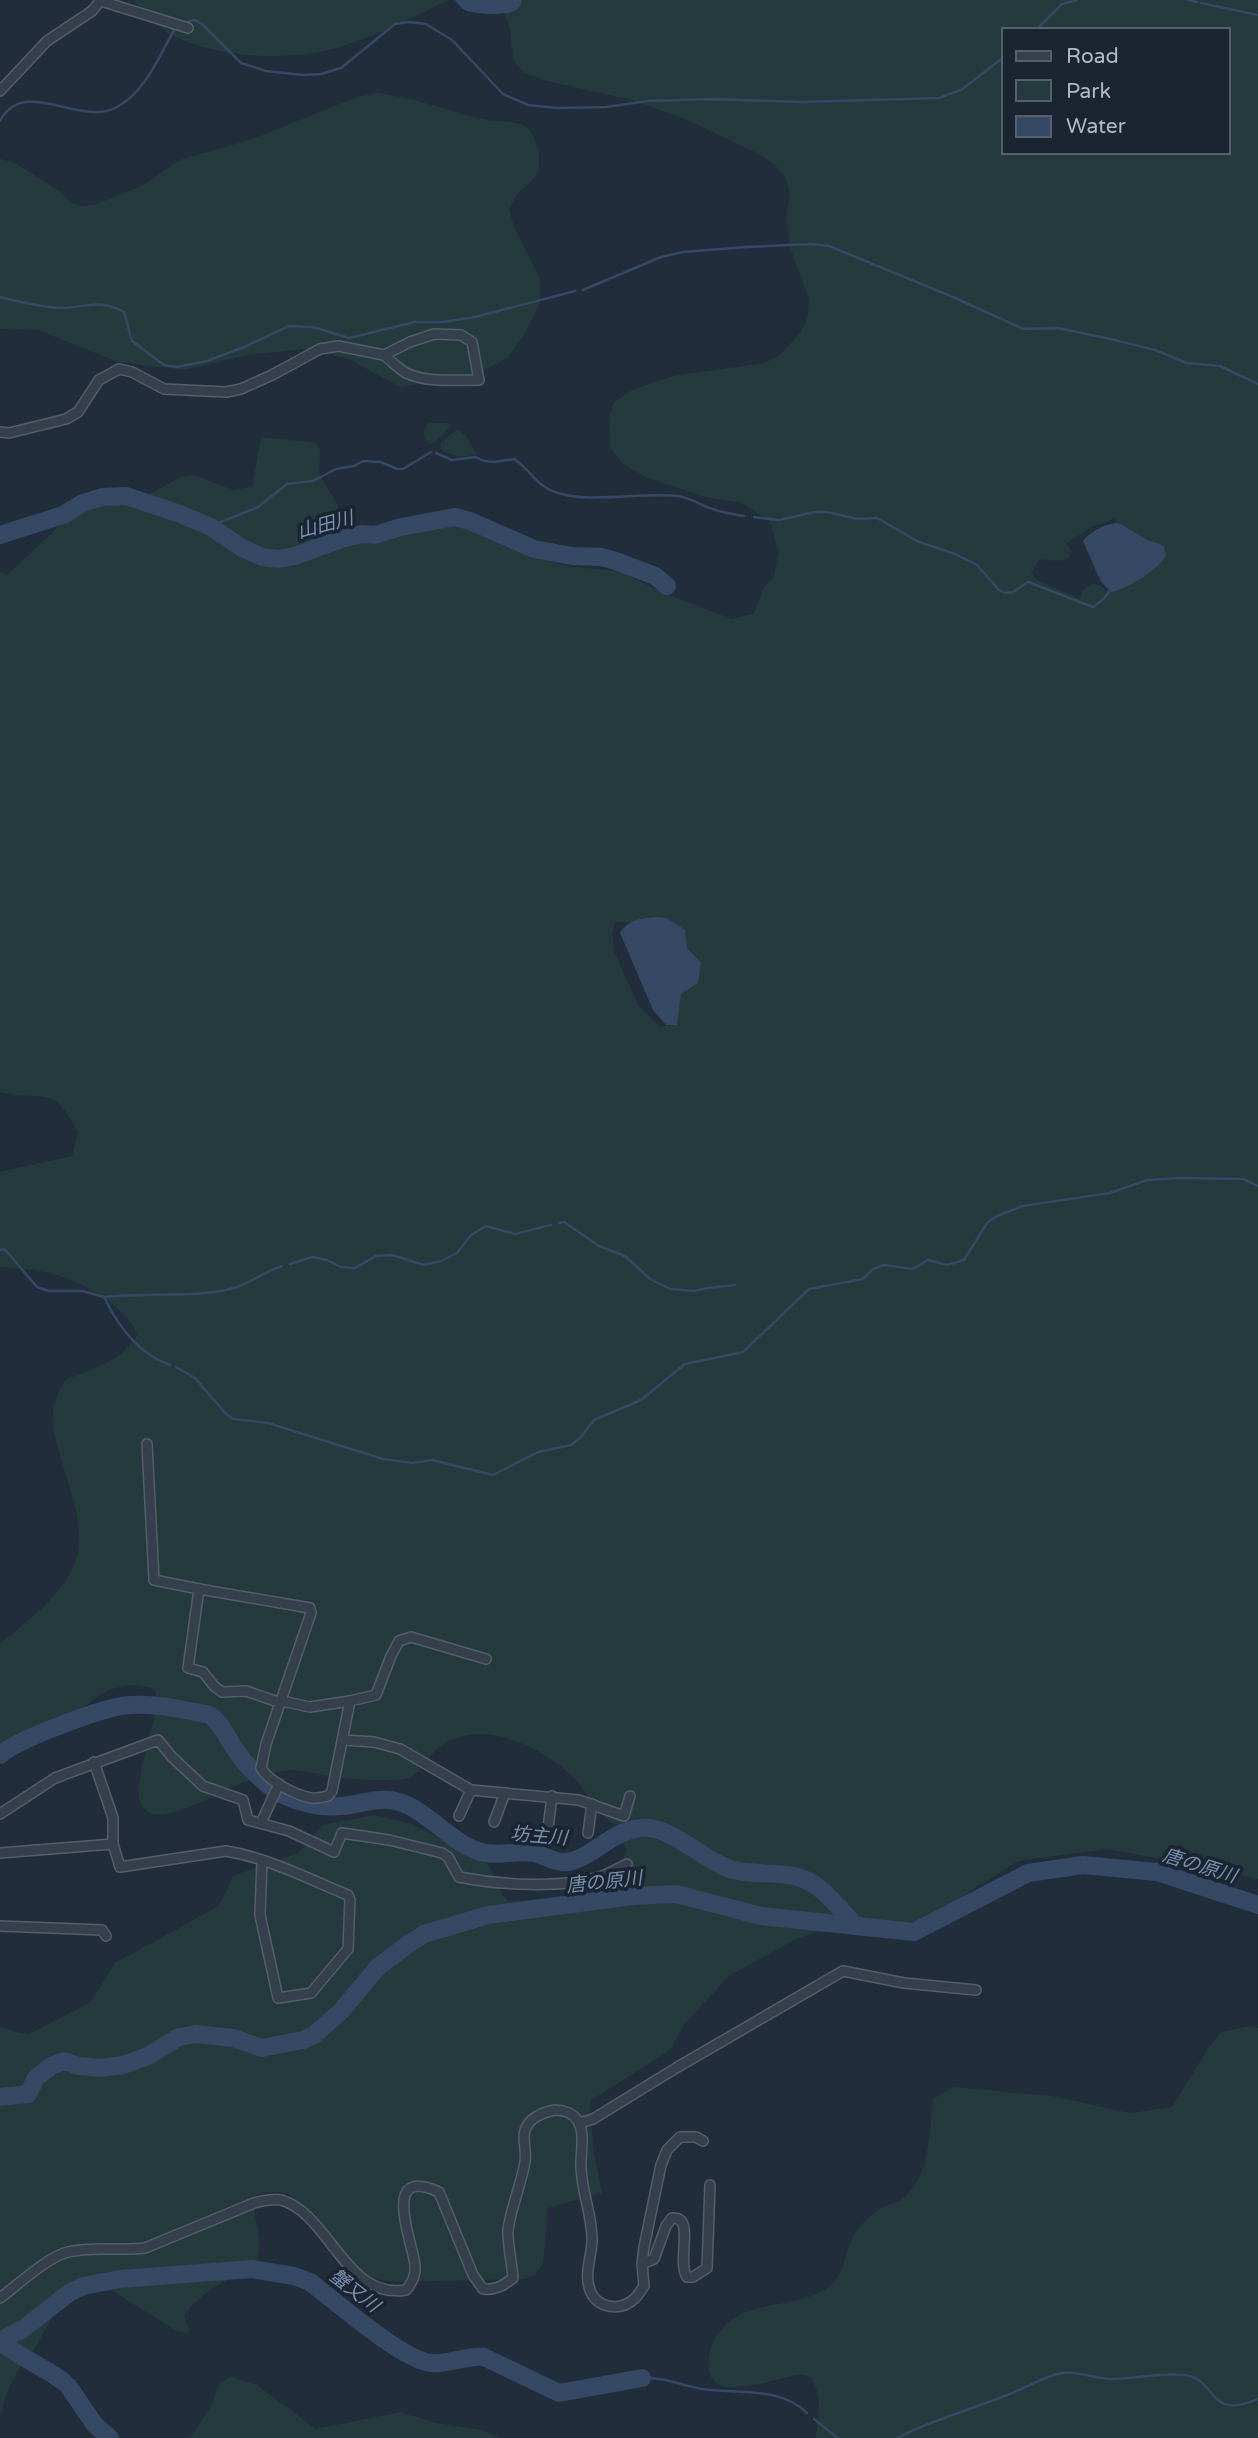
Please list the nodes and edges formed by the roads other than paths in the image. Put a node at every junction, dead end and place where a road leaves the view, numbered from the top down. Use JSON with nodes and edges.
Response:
{"nodes":[{"id":1,"x":101,"y":0,"type":"edge"},
{"id":2,"x":188,"y":28,"type":"dead end"},
{"id":3,"x":0,"y":91,"type":"edge"},
{"id":4,"x":384,"y":355,"type":"junction"},
{"id":5,"x":0,"y":432,"type":"edge"},
{"id":6,"x":147,"y":1444,"type":"dead end"},
{"id":7,"x":199,"y":1588,"type":"junction"},
{"id":8,"x":486,"y":1659,"type":"dead end"},
{"id":9,"x":350,"y":1701,"type":"junction"},
{"id":10,"x":281,"y":1702,"type":"junction"},
{"id":11,"x":343,"y":1740,"type":"junction"},
{"id":12,"x":93,"y":1762,"type":"junction"},
{"id":13,"x":279,"y":1784,"type":"junction"},
{"id":14,"x":471,"y":1790,"type":"junction"},
{"id":15,"x":505,"y":1793,"type":"junction"},
{"id":16,"x":630,"y":1796,"type":"dead end"},
{"id":17,"x":552,"y":1797,"type":"junction"},
{"id":18,"x":592,"y":1804,"type":"junction"},
{"id":19,"x":0,"y":1814,"type":"edge"},
{"id":20,"x":459,"y":1816,"type":"dead end"},
{"id":21,"x":494,"y":1822,"type":"dead end"},
{"id":22,"x":261,"y":1823,"type":"junction"},
{"id":23,"x":588,"y":1833,"type":"dead end"},
{"id":24,"x":547,"y":1836,"type":"dead end"},
{"id":25,"x":113,"y":1844,"type":"junction"},
{"id":26,"x":0,"y":1853,"type":"edge"},
{"id":27,"x":262,"y":1860,"type":"junction"},
{"id":28,"x":627,"y":1864,"type":"dead end"},
{"id":29,"x":0,"y":1926,"type":"edge"},
{"id":30,"x":106,"y":1936,"type":"dead end"},
{"id":31,"x":976,"y":1990,"type":"dead end"},
{"id":32,"x":579,"y":2123,"type":"junction"},
{"id":33,"x":703,"y":2141,"type":"dead end"},
{"id":34,"x":710,"y":2185,"type":"dead end"},
{"id":35,"x":642,"y":2264,"type":"junction"},
{"id":36,"x":0,"y":2298,"type":"edge"}],
"edges":[{"from":1,"to":2,"type":"street"},
{"from":1,"to":3,"type":"street"},
{"from":4,"to":4,"type":"street"},
{"from":4,"to":5,"type":"street"},
{"from":6,"to":7,"type":"street"},
{"from":7,"to":10,"type":"street"},
{"from":7,"to":10,"type":"street"},
{"from":8,"to":9,"type":"street"},
{"from":9,"to":10,"type":"street"},
{"from":9,"to":11,"type":"street"},
{"from":10,"to":13,"type":"street"},
{"from":11,"to":13,"type":"street"},
{"from":11,"to":14,"type":"street"},
{"from":12,"to":19,"type":"street"},
{"from":12,"to":22,"type":"street"},
{"from":12,"to":25,"type":"street"},
{"from":13,"to":22,"type":"street"},
{"from":14,"to":15,"type":"street"},
{"from":14,"to":20,"type":"street"},
{"from":15,"to":17,"type":"street"},
{"from":15,"to":21,"type":"street"},
{"from":16,"to":18,"type":"street"},
{"from":17,"to":18,"type":"street"},
{"from":17,"to":24,"type":"street"},
{"from":18,"to":23,"type":"street"},
{"from":22,"to":28,"type":"street"},
{"from":25,"to":26,"type":"street"},
{"from":25,"to":27,"type":"street"},
{"from":27,"to":27,"type":"street"},
{"from":29,"to":30,"type":"street"},
{"from":31,"to":32,"type":"street"},
{"from":32,"to":35,"type":"street"},
{"from":32,"to":36,"type":"street"},
{"from":33,"to":35,"type":"street"},
{"from":34,"to":35,"type":"street"}]}
